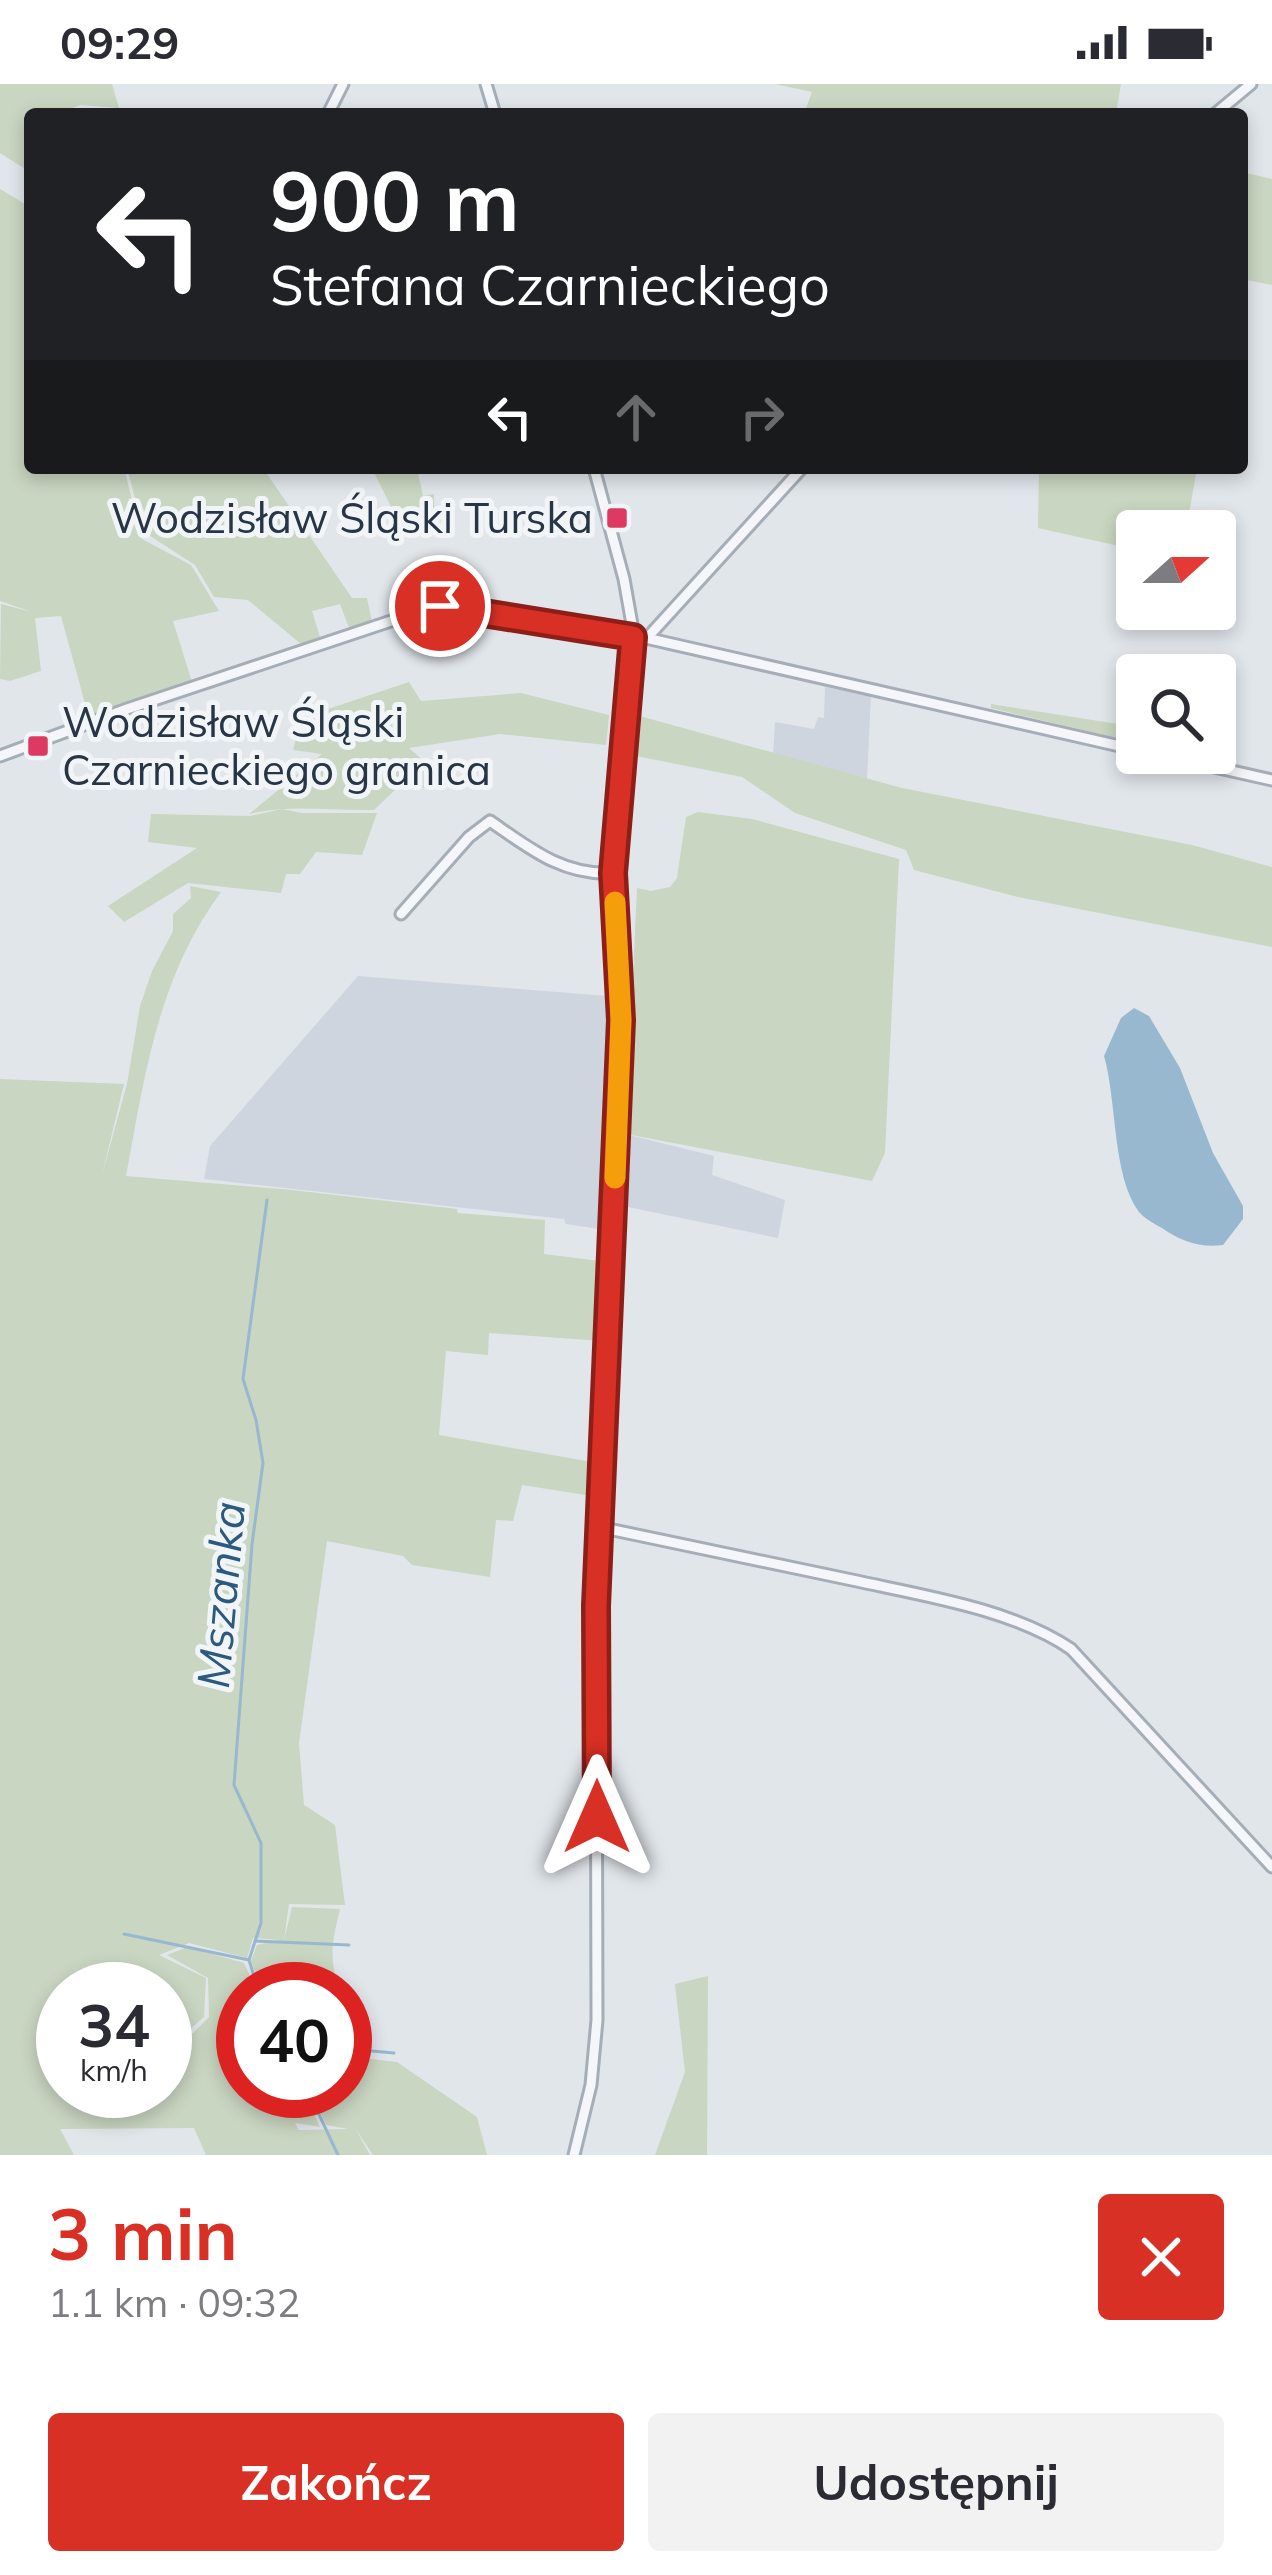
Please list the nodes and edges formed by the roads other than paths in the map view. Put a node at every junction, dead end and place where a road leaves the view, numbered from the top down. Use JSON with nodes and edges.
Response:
{"nodes":[{"id":1,"x":1251,"y":84,"type":"edge"},
{"id":2,"x":1222,"y":108,"type":"edge"},
{"id":3,"x":596,"y":474,"type":"edge"},
{"id":4,"x":796,"y":474,"type":"edge"},
{"id":5,"x":633,"y":637,"type":"junction"},
{"id":6,"x":646,"y":638,"type":"junction"},
{"id":7,"x":1116,"y":745,"type":"edge"},
{"id":8,"x":0,"y":756,"type":"edge"},
{"id":9,"x":1236,"y":773,"type":"edge"},
{"id":10,"x":1272,"y":781,"type":"edge"},
{"id":11,"x":613,"y":873,"type":"junction"},
{"id":12,"x":401,"y":914,"type":"dead end"},
{"id":13,"x":599,"y":1527,"type":"junction"},
{"id":14,"x":1272,"y":1867,"type":"edge"},
{"id":15,"x":574,"y":2155,"type":"edge"}],
"edges":[{"from":1,"to":2,"type":"street"},
{"from":3,"to":5,"type":"street"},
{"from":4,"to":6,"type":"street"},
{"from":5,"to":6,"type":"street"},
{"from":5,"to":8,"type":"street"},
{"from":5,"to":11,"type":"street"},
{"from":6,"to":7,"type":"street"},
{"from":9,"to":10,"type":"street"},
{"from":11,"to":12,"type":"street"},
{"from":11,"to":13,"type":"street"},
{"from":13,"to":14,"type":"street"},
{"from":13,"to":15,"type":"street"}]}
